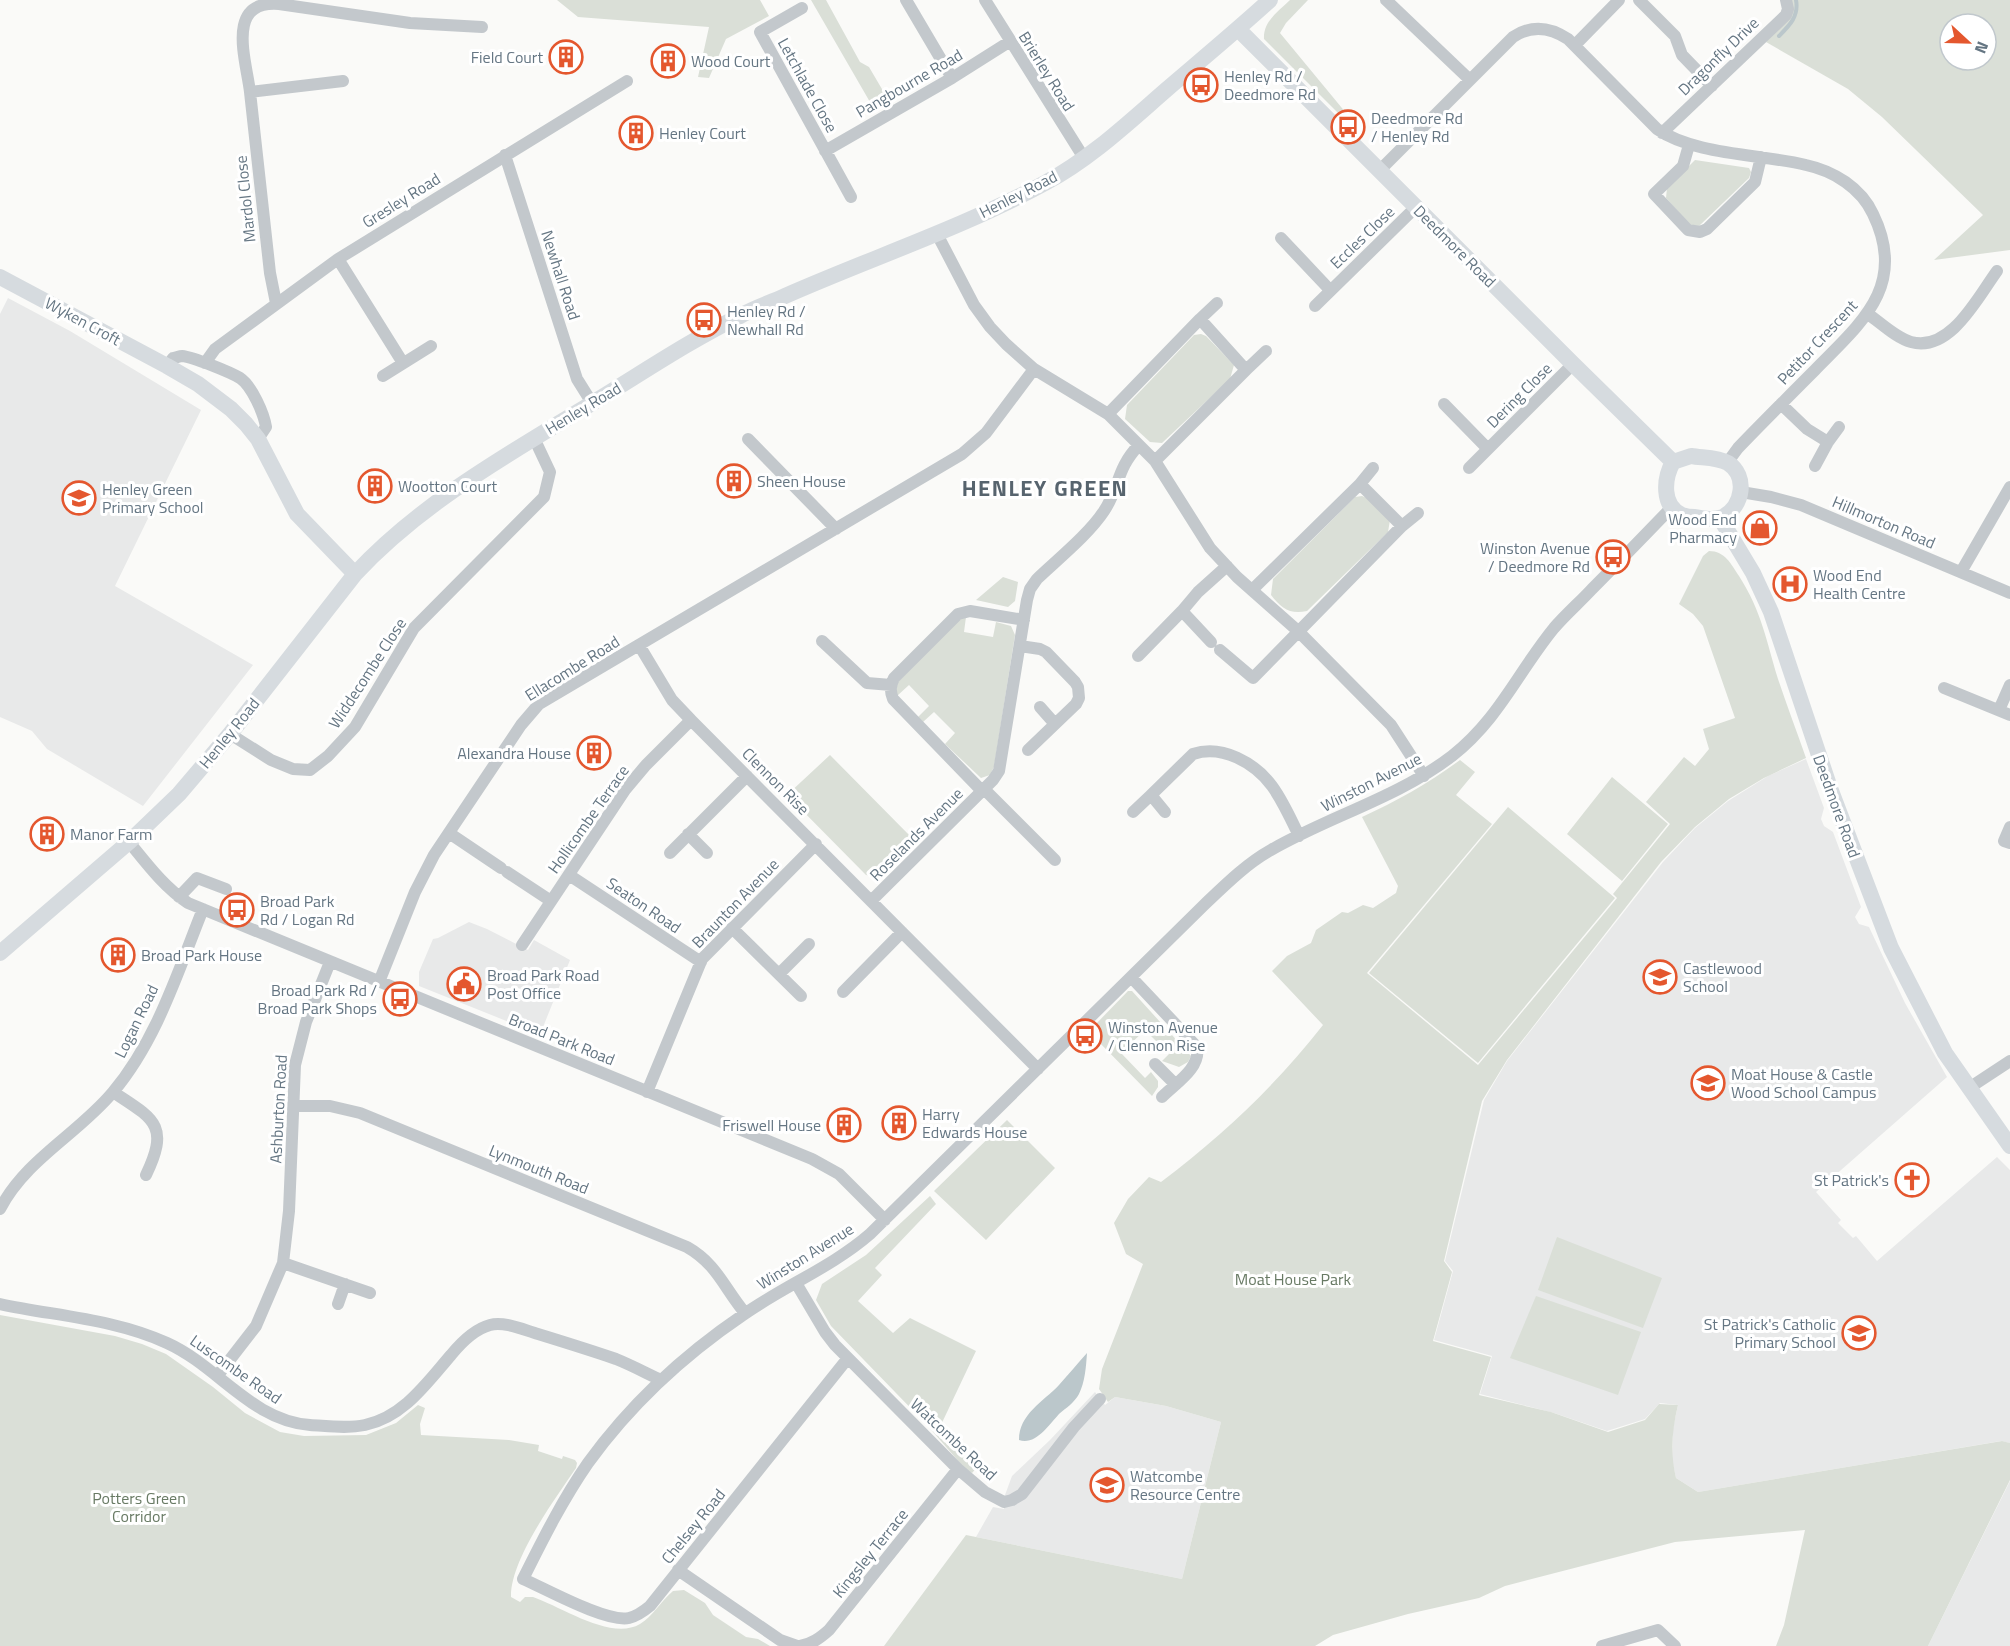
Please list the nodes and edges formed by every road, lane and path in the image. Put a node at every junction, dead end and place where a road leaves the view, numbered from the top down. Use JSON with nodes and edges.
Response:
{"nodes":[{"id":1,"x":906,"y":0,"type":"edge"},
{"id":2,"x":985,"y":0,"type":"edge"},
{"id":3,"x":1270,"y":0,"type":"edge"},
{"id":4,"x":1386,"y":0,"type":"edge"},
{"id":5,"x":1619,"y":0,"type":"edge"},
{"id":6,"x":1639,"y":0,"type":"edge"},
{"id":7,"x":1786,"y":0,"type":"edge"},
{"id":8,"x":802,"y":8,"type":"dead end"},
{"id":9,"x":482,"y":27,"type":"dead end"},
{"id":10,"x":1238,"y":29,"type":"junction"},
{"id":11,"x":1009,"y":42,"type":"junction"},
{"id":12,"x":1575,"y":45,"type":"junction"},
{"id":13,"x":952,"y":78,"type":"junction"},
{"id":14,"x":1469,"y":79,"type":"junction"},
{"id":15,"x":343,"y":81,"type":"dead end"},
{"id":16,"x":627,"y":81,"type":"dead end"},
{"id":17,"x":1712,"y":86,"type":"junction"},
{"id":18,"x":250,"y":92,"type":"junction"},
{"id":19,"x":1662,"y":132,"type":"junction"},
{"id":20,"x":1689,"y":144,"type":"junction"},
{"id":21,"x":825,"y":151,"type":"junction"},
{"id":22,"x":505,"y":155,"type":"junction"},
{"id":23,"x":1761,"y":157,"type":"junction"},
{"id":24,"x":1083,"y":158,"type":"junction"},
{"id":25,"x":1379,"y":171,"type":"junction"},
{"id":26,"x":851,"y":197,"type":"dead end"},
{"id":27,"x":1416,"y":207,"type":"junction"},
{"id":28,"x":937,"y":234,"type":"junction"},
{"id":29,"x":1281,"y":238,"type":"dead end"},
{"id":30,"x":338,"y":259,"type":"junction"},
{"id":31,"x":1996,"y":272,"type":"dead end"},
{"id":32,"x":0,"y":277,"type":"edge"},
{"id":33,"x":1330,"y":290,"type":"junction"},
{"id":34,"x":276,"y":303,"type":"junction"},
{"id":35,"x":1217,"y":303,"type":"dead end"},
{"id":36,"x":1315,"y":306,"type":"dead end"},
{"id":37,"x":1868,"y":314,"type":"junction"},
{"id":38,"x":1200,"y":319,"type":"junction"},
{"id":39,"x":431,"y":346,"type":"dead end"},
{"id":40,"x":1266,"y":351,"type":"dead end"},
{"id":41,"x":205,"y":363,"type":"junction"},
{"id":42,"x":403,"y":363,"type":"junction"},
{"id":43,"x":1573,"y":364,"type":"junction"},
{"id":44,"x":166,"y":366,"type":"junction"},
{"id":45,"x":1034,"y":369,"type":"junction"},
{"id":46,"x":1246,"y":370,"type":"junction"},
{"id":47,"x":383,"y":376,"type":"dead end"},
{"id":48,"x":592,"y":403,"type":"junction"},
{"id":49,"x":1444,"y":404,"type":"dead end"},
{"id":50,"x":1780,"y":404,"type":"junction"},
{"id":51,"x":1108,"y":414,"type":"junction"},
{"id":52,"x":1839,"y":427,"type":"dead end"},
{"id":53,"x":534,"y":438,"type":"junction"},
{"id":54,"x":258,"y":439,"type":"junction"},
{"id":55,"x":748,"y":439,"type":"dead end"},
{"id":56,"x":1828,"y":442,"type":"junction"},
{"id":57,"x":1139,"y":445,"type":"junction"},
{"id":58,"x":1488,"y":449,"type":"junction"},
{"id":59,"x":1155,"y":461,"type":"junction"},
{"id":60,"x":1673,"y":462,"type":"junction"},
{"id":61,"x":1727,"y":463,"type":"junction"},
{"id":62,"x":1815,"y":466,"type":"dead end"},
{"id":63,"x":1373,"y":468,"type":"dead end"},
{"id":64,"x":1469,"y":468,"type":"dead end"},
{"id":65,"x":1360,"y":484,"type":"junction"},
{"id":66,"x":2010,"y":487,"type":"edge"},
{"id":67,"x":1741,"y":492,"type":"junction"},
{"id":68,"x":1672,"y":507,"type":"junction"},
{"id":69,"x":1418,"y":513,"type":"dead end"},
{"id":70,"x":1720,"y":518,"type":"junction"},
{"id":71,"x":1402,"y":526,"type":"junction"},
{"id":72,"x":836,"y":529,"type":"junction"},
{"id":73,"x":1227,"y":566,"type":"junction"},
{"id":74,"x":1960,"y":572,"type":"junction"},
{"id":75,"x":355,"y":574,"type":"junction"},
{"id":76,"x":1252,"y":590,"type":"junction"},
{"id":77,"x":2010,"y":593,"type":"edge"},
{"id":78,"x":1182,"y":611,"type":"junction"},
{"id":79,"x":1024,"y":620,"type":"junction"},
{"id":80,"x":1298,"y":631,"type":"junction"},
{"id":81,"x":822,"y":641,"type":"dead end"},
{"id":82,"x":639,"y":645,"type":"junction"},
{"id":83,"x":1020,"y":646,"type":"junction"},
{"id":84,"x":1138,"y":656,"type":"dead end"},
{"id":85,"x":891,"y":685,"type":"junction"},
{"id":86,"x":2010,"y":685,"type":"edge"},
{"id":87,"x":1944,"y":688,"type":"dead end"},
{"id":88,"x":1040,"y":707,"type":"dead end"},
{"id":89,"x":2005,"y":713,"type":"edge"},
{"id":90,"x":691,"y":720,"type":"junction"},
{"id":91,"x":1055,"y":724,"type":"junction"},
{"id":92,"x":230,"y":734,"type":"junction"},
{"id":93,"x":1028,"y":750,"type":"dead end"},
{"id":94,"x":747,"y":776,"type":"junction"},
{"id":95,"x":1424,"y":776,"type":"junction"},
{"id":96,"x":983,"y":790,"type":"junction"},
{"id":97,"x":1151,"y":795,"type":"junction"},
{"id":98,"x":1133,"y":812,"type":"dead end"},
{"id":99,"x":1165,"y":812,"type":"dead end"},
{"id":100,"x":2010,"y":826,"type":"edge"},
{"id":101,"x":449,"y":833,"type":"junction"},
{"id":102,"x":688,"y":834,"type":"junction"},
{"id":103,"x":1299,"y":836,"type":"junction"},
{"id":104,"x":129,"y":842,"type":"junction"},
{"id":105,"x":2010,"y":843,"type":"edge"},
{"id":106,"x":816,"y":844,"type":"junction"},
{"id":107,"x":670,"y":853,"type":"dead end"},
{"id":108,"x":707,"y":853,"type":"dead end"},
{"id":109,"x":1055,"y":860,"type":"dead end"},
{"id":110,"x":569,"y":875,"type":"junction"},
{"id":111,"x":226,"y":889,"type":"dead end"},
{"id":112,"x":179,"y":897,"type":"junction"},
{"id":113,"x":872,"y":900,"type":"junction"},
{"id":114,"x":551,"y":901,"type":"junction"},
{"id":115,"x":203,"y":909,"type":"junction"},
{"id":116,"x":732,"y":928,"type":"junction"},
{"id":117,"x":902,"y":932,"type":"junction"},
{"id":118,"x":809,"y":944,"type":"dead end"},
{"id":119,"x":522,"y":945,"type":"dead end"},
{"id":120,"x":2,"y":947,"type":"edge"},
{"id":121,"x":330,"y":962,"type":"junction"},
{"id":122,"x":701,"y":962,"type":"junction"},
{"id":123,"x":779,"y":974,"type":"junction"},
{"id":124,"x":1131,"y":977,"type":"junction"},
{"id":125,"x":379,"y":982,"type":"junction"},
{"id":126,"x":843,"y":992,"type":"dead end"},
{"id":127,"x":801,"y":996,"type":"dead end"},
{"id":128,"x":2010,"y":1061,"type":"edge"},
{"id":129,"x":1155,"y":1064,"type":"dead end"},
{"id":130,"x":1038,"y":1069,"type":"junction"},
{"id":131,"x":1175,"y":1084,"type":"junction"},
{"id":132,"x":1969,"y":1088,"type":"junction"},
{"id":133,"x":113,"y":1092,"type":"junction"},
{"id":134,"x":647,"y":1092,"type":"junction"},
{"id":135,"x":1162,"y":1096,"type":"dead end"},
{"id":136,"x":293,"y":1106,"type":"junction"},
{"id":137,"x":2010,"y":1146,"type":"edge"},
{"id":138,"x":146,"y":1175,"type":"dead end"},
{"id":139,"x":0,"y":1209,"type":"edge"},
{"id":140,"x":885,"y":1220,"type":"junction"},
{"id":141,"x":283,"y":1263,"type":"junction"},
{"id":142,"x":796,"y":1283,"type":"junction"},
{"id":143,"x":345,"y":1284,"type":"junction"},
{"id":144,"x":370,"y":1293,"type":"dead end"},
{"id":145,"x":0,"y":1304,"type":"edge"},
{"id":146,"x":338,"y":1305,"type":"dead end"},
{"id":147,"x":745,"y":1313,"type":"junction"},
{"id":148,"x":848,"y":1358,"type":"junction"},
{"id":149,"x":218,"y":1375,"type":"junction"},
{"id":150,"x":661,"y":1380,"type":"junction"},
{"id":151,"x":1100,"y":1399,"type":"dead end"},
{"id":152,"x":958,"y":1469,"type":"junction"},
{"id":153,"x":678,"y":1570,"type":"junction"},
{"id":154,"x":523,"y":1578,"type":"joint"},
{"id":155,"x":798,"y":1646,"type":"edge"},
{"id":156,"x":1602,"y":1646,"type":"edge"},
{"id":157,"x":1675,"y":1646,"type":"edge"}],
"edges":[{"from":1,"to":13,"type":"street"},
{"from":2,"to":11,"type":"street","name":"Brierley Road"},
{"from":3,"to":10,"type":"street","name":"Henley Road"},
{"from":4,"to":14,"type":"street"},
{"from":5,"to":12,"type":"street"},
{"from":6,"to":17,"type":"street"},
{"from":7,"to":17,"type":"street","name":"Dragonfly Drive"},
{"from":8,"to":21,"type":"street","name":"Letchlade Close"},
{"from":9,"to":18,"type":"street","name":"Mardol Close"},
{"from":10,"to":24,"type":"street","name":"Henley Road"},
{"from":10,"to":25,"type":"street","name":"Deedmore Road"},
{"from":11,"to":13,"type":"street","name":"Pangbourne Road"},
{"from":11,"to":24,"type":"street","name":"Brierley Road"},
{"from":12,"to":14,"type":"street","name":"Petitor Crescent"},
{"from":12,"to":19,"type":"street","name":"Petitor Crescent"},
{"from":13,"to":21,"type":"street","name":"Pangbourne Road"},
{"from":14,"to":25,"type":"street","name":"Petitor Crescent"},
{"from":15,"to":18,"type":"street"},
{"from":16,"to":22,"type":"street","name":"Gresley Road"},
{"from":17,"to":19,"type":"street","name":"Dragonfly Drive"},
{"from":18,"to":34,"type":"street","name":"Mardol Close"},
{"from":19,"to":20,"type":"street","name":"Petitor Crescent"},
{"from":20,"to":23,"type":"street","name":"Petitor Crescent"},
{"from":20,"to":23,"type":"street"},
{"from":21,"to":26,"type":"street","name":"Letchlade Close"},
{"from":22,"to":30,"type":"street","name":"Gresley Road"},
{"from":22,"to":48,"type":"street","name":"Newhall Road"},
{"from":23,"to":37,"type":"street","name":"Petitor Crescent"},
{"from":24,"to":28,"type":"street","name":"Henley Road"},
{"from":25,"to":27,"type":"street","name":"Deedmore Road"},
{"from":27,"to":33,"type":"street","name":"Eccles Close"},
{"from":27,"to":43,"type":"street","name":"Deedmore Road"},
{"from":28,"to":45,"type":"street"},
{"from":28,"to":48,"type":"street","name":"Henley Road"},
{"from":29,"to":33,"type":"street","name":"Eccles Close"},
{"from":30,"to":34,"type":"street","name":"Gresley Road"},
{"from":30,"to":42,"type":"street"},
{"from":31,"to":37,"type":"street"},
{"from":32,"to":44,"type":"street","name":"Wyken Croft"},
{"from":33,"to":36,"type":"street","name":"Eccles Close"},
{"from":34,"to":41,"type":"street","name":"Gresley Road"},
{"from":35,"to":38,"type":"street"},
{"from":37,"to":50,"type":"street","name":"Petitor Crescent"},
{"from":38,"to":46,"type":"street"},
{"from":38,"to":51,"type":"street"},
{"from":39,"to":42,"type":"street"},
{"from":40,"to":46,"type":"street"},
{"from":41,"to":44,"type":"street"},
{"from":41,"to":54,"type":"street"},
{"from":42,"to":47,"type":"street"},
{"from":43,"to":58,"type":"street","name":"Dering Close"},
{"from":43,"to":60,"type":"street","name":"Deedmore Road"},
{"from":44,"to":54,"type":"street","name":"Wyken Croft"},
{"from":45,"to":51,"type":"street"},
{"from":45,"to":72,"type":"street","name":"Ellacombe Road"},
{"from":46,"to":59,"type":"street"},
{"from":48,"to":53,"type":"street","name":"Henley Road"},
{"from":49,"to":58,"type":"street","name":"Dering Close"},
{"from":50,"to":56,"type":"street"},
{"from":50,"to":61,"type":"street","name":"Petitor Crescent"},
{"from":51,"to":57,"type":"street"},
{"from":52,"to":56,"type":"street"},
{"from":53,"to":75,"type":"street","name":"Henley Road"},
{"from":53,"to":92,"type":"street","name":"Widdecombe Close"},
{"from":54,"to":75,"type":"street","name":"Wyken Croft"},
{"from":55,"to":72,"type":"street"},
{"from":56,"to":62,"type":"street"},
{"from":57,"to":59,"type":"street"},
{"from":57,"to":79,"type":"street","name":"Roselands Avenue"},
{"from":58,"to":64,"type":"street","name":"Dering Close"},
{"from":59,"to":73,"type":"street"},
{"from":60,"to":61,"type":"street"},
{"from":60,"to":68,"type":"street"},
{"from":61,"to":67,"type":"street"},
{"from":63,"to":65,"type":"street"},
{"from":65,"to":71,"type":"street"},
{"from":65,"to":76,"type":"street"},
{"from":66,"to":74,"type":"street"},
{"from":67,"to":70,"type":"street"},
{"from":67,"to":74,"type":"street","name":"Hillmorton Road"},
{"from":68,"to":70,"type":"street"},
{"from":68,"to":95,"type":"street","name":"Winston Avenue"},
{"from":69,"to":71,"type":"street"},
{"from":70,"to":132,"type":"street","name":"Deedmore Road"},
{"from":71,"to":80,"type":"street"},
{"from":72,"to":82,"type":"street","name":"Ellacombe Road"},
{"from":73,"to":76,"type":"street"},
{"from":73,"to":78,"type":"street"},
{"from":74,"to":77,"type":"street","name":"Hillmorton Road"},
{"from":75,"to":92,"type":"street","name":"Henley Road"},
{"from":76,"to":80,"type":"street"},
{"from":78,"to":80,"type":"street"},
{"from":78,"to":84,"type":"street"},
{"from":79,"to":83,"type":"street","name":"Roselands Avenue"},
{"from":79,"to":85,"type":"street"},
{"from":80,"to":95,"type":"street"},
{"from":81,"to":85,"type":"street"},
{"from":82,"to":90,"type":"street","name":"Clennon Rise"},
{"from":82,"to":101,"type":"street","name":"Ellacombe Road"},
{"from":83,"to":91,"type":"street"},
{"from":83,"to":96,"type":"street","name":"Roselands Avenue"},
{"from":85,"to":96,"type":"street","name":"Roselands Avenue"},
{"from":86,"to":89,"type":"street"},
{"from":87,"to":89,"type":"street"},
{"from":88,"to":91,"type":"street"},
{"from":90,"to":94,"type":"street","name":"Clennon Rise"},
{"from":90,"to":110,"type":"street","name":"Hollicombe Terrace"},
{"from":91,"to":93,"type":"street"},
{"from":92,"to":104,"type":"street","name":"Henley Road"},
{"from":94,"to":102,"type":"street"},
{"from":94,"to":106,"type":"street","name":"Clennon Rise"},
{"from":95,"to":103,"type":"street","name":"Winston Avenue"},
{"from":96,"to":109,"type":"street","name":"Roselands Avenue"},
{"from":96,"to":113,"type":"street","name":"Roselands Avenue"},
{"from":97,"to":98,"type":"street"},
{"from":97,"to":99,"type":"street"},
{"from":97,"to":103,"type":"street"},
{"from":100,"to":105,"type":"street"},
{"from":101,"to":114,"type":"street"},
{"from":101,"to":125,"type":"street","name":"Ellacombe Road"},
{"from":102,"to":107,"type":"street"},
{"from":102,"to":108,"type":"street"},
{"from":103,"to":124,"type":"street","name":"Winston Avenue"},
{"from":104,"to":112,"type":"street","name":"Broad Park Road"},
{"from":104,"to":120,"type":"street","name":"Henley Road"},
{"from":106,"to":113,"type":"street","name":"Clennon Rise"},
{"from":106,"to":116,"type":"street","name":"Braunton Avenue"},
{"from":110,"to":114,"type":"street","name":"Hollicombe Terrace"},
{"from":110,"to":122,"type":"street","name":"Seaton Road"},
{"from":111,"to":112,"type":"street"},
{"from":112,"to":115,"type":"street","name":"Broad Park Road"},
{"from":113,"to":117,"type":"street","name":"Clennon Rise"},
{"from":114,"to":119,"type":"street","name":"Hollicombe Terrace"},
{"from":115,"to":121,"type":"street","name":"Broad Park Road"},
{"from":115,"to":133,"type":"street","name":"Logan Road"},
{"from":116,"to":122,"type":"street","name":"Braunton Avenue"},
{"from":116,"to":123,"type":"street"},
{"from":117,"to":126,"type":"street"},
{"from":117,"to":130,"type":"street","name":"Clennon Rise"},
{"from":118,"to":123,"type":"street"},
{"from":121,"to":125,"type":"street","name":"Broad Park Road"},
{"from":121,"to":136,"type":"street","name":"Ashburton Road"},
{"from":122,"to":134,"type":"street","name":"Braunton Avenue"},
{"from":123,"to":127,"type":"street"},
{"from":124,"to":130,"type":"street","name":"Winston Avenue"},
{"from":124,"to":131,"type":"street"},
{"from":125,"to":134,"type":"street","name":"Broad Park Road"},
{"from":128,"to":132,"type":"street"},
{"from":129,"to":131,"type":"street"},
{"from":130,"to":140,"type":"street","name":"Winston Avenue"},
{"from":131,"to":135,"type":"street"},
{"from":132,"to":137,"type":"street","name":"Deedmore Road"},
{"from":133,"to":138,"type":"street"},
{"from":133,"to":139,"type":"street","name":"Logan Road"},
{"from":134,"to":140,"type":"street","name":"Broad Park Road"},
{"from":136,"to":141,"type":"street","name":"Ashburton Road"},
{"from":136,"to":147,"type":"street","name":"Lynmouth Road"},
{"from":140,"to":142,"type":"street","name":"Winston Avenue"},
{"from":141,"to":143,"type":"street"},
{"from":141,"to":149,"type":"street","name":"Ashburton Road"},
{"from":142,"to":147,"type":"street","name":"Winston Avenue"},
{"from":142,"to":148,"type":"street","name":"Watcombe Road"},
{"from":143,"to":144,"type":"street"},
{"from":143,"to":146,"type":"street"},
{"from":145,"to":149,"type":"street","name":"Luscombe Road"},
{"from":147,"to":150,"type":"street","name":"Winston Avenue"},
{"from":148,"to":152,"type":"street","name":"Watcombe Road"},
{"from":148,"to":153,"type":"street","name":"Chelsey Road"},
{"from":149,"to":150,"type":"street","name":"Luscombe Road"},
{"from":150,"to":154,"type":"street","name":"Winston Avenue"},
{"from":151,"to":152,"type":"street","name":"Watcombe Road"},
{"from":152,"to":155,"type":"street","name":"Kingsley Terrace"},
{"from":153,"to":154,"type":"street","name":"Chelsey Road"},
{"from":153,"to":155,"type":"street","name":"Kingsley Terrace"},
{"from":156,"to":157,"type":"street"}]}
